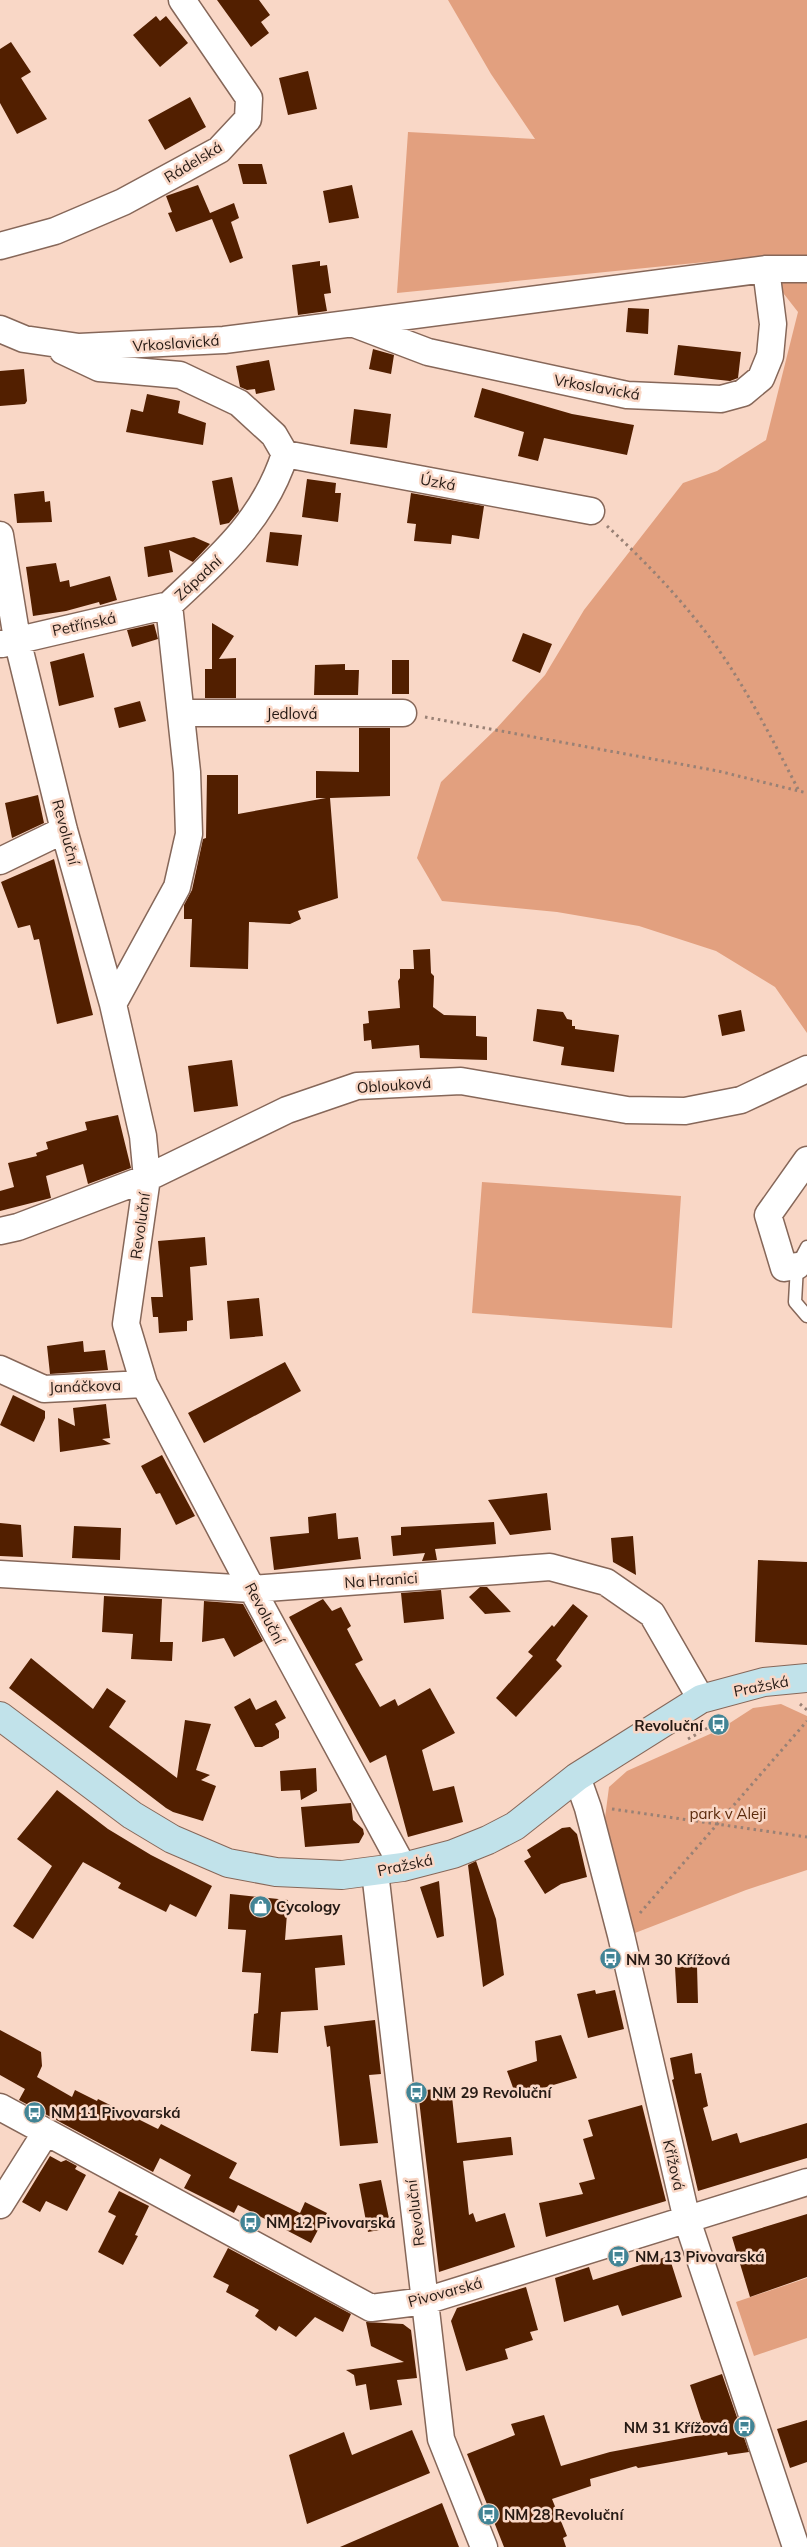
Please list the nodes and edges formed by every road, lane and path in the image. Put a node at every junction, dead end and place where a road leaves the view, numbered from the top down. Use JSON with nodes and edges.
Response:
{"nodes":[{"id":1,"x":182,"y":0,"type":"edge"},
{"id":2,"x":0,"y":246,"type":"edge"},
{"id":3,"x":766,"y":269,"type":"junction"},
{"id":4,"x":807,"y":269,"type":"edge"},
{"id":5,"x":354,"y":324,"type":"junction"},
{"id":6,"x":0,"y":329,"type":"edge"},
{"id":7,"x":48,"y":344,"type":"junction"},
{"id":8,"x":285,"y":454,"type":"junction"},
{"id":9,"x":591,"y":510,"type":"joint"},
{"id":10,"x":0,"y":536,"type":"edge"},
{"id":11,"x":169,"y":605,"type":"junction"},
{"id":12,"x":9,"y":642,"type":"edge"},
{"id":13,"x":181,"y":713,"type":"junction"},
{"id":14,"x":403,"y":713,"type":"joint"},
{"id":15,"x":800,"y":791,"type":"junction"},
{"id":16,"x":807,"y":793,"type":"edge"},
{"id":17,"x":64,"y":830,"type":"junction"},
{"id":18,"x":0,"y":861,"type":"edge"},
{"id":19,"x":113,"y":1004,"type":"junction"},
{"id":20,"x":807,"y":1069,"type":"edge"},
{"id":21,"x":807,"y":1160,"type":"edge"},
{"id":22,"x":147,"y":1178,"type":"junction"},
{"id":23,"x":0,"y":1231,"type":"edge"},
{"id":24,"x":802,"y":1256,"type":"edge"},
{"id":25,"x":807,"y":1316,"type":"edge"},
{"id":26,"x":0,"y":1368,"type":"edge"},
{"id":27,"x":144,"y":1384,"type":"junction"},
{"id":28,"x":0,"y":1574,"type":"edge"},
{"id":29,"x":252,"y":1589,"type":"junction"},
{"id":30,"x":801,"y":1689,"type":"edge"},
{"id":31,"x":701,"y":1699,"type":"junction"},
{"id":32,"x":807,"y":1710,"type":"edge"},
{"id":33,"x":0,"y":1716,"type":"edge"},
{"id":34,"x":724,"y":1719,"type":"dead end"},
{"id":35,"x":807,"y":1721,"type":"edge"},
{"id":36,"x":683,"y":1740,"type":"dead end"},
{"id":37,"x":577,"y":1777,"type":"junction"},
{"id":38,"x":604,"y":1808,"type":"dead end"},
{"id":39,"x":715,"y":1826,"type":"junction"},
{"id":40,"x":807,"y":1837,"type":"edge"},
{"id":41,"x":403,"y":1867,"type":"junction"},
{"id":42,"x":375,"y":1872,"type":"junction"},
{"id":43,"x":621,"y":1935,"type":"junction"},
{"id":44,"x":0,"y":2107,"type":"edge"},
{"id":45,"x":46,"y":2132,"type":"junction"},
{"id":46,"x":807,"y":2182,"type":"edge"},
{"id":47,"x":0,"y":2204,"type":"edge"},
{"id":48,"x":687,"y":2220,"type":"junction"},
{"id":49,"x":425,"y":2301,"type":"junction"},
{"id":50,"x":484,"y":2547,"type":"edge"},
{"id":51,"x":796,"y":2547,"type":"edge"}],
"edges":[{"from":1,"to":2,"type":"street","name":"Rádelská"},
{"from":3,"to":4,"type":"street","name":"Vrkoslavická"},
{"from":3,"to":5,"type":"street","name":"Vrkoslavická"},
{"from":3,"to":5,"type":"street","name":"Vrkoslavická"},
{"from":5,"to":7,"type":"street","name":"Vrkoslavická"},
{"from":6,"to":7,"type":"street","name":"Vrkoslavická"},
{"from":7,"to":8,"type":"street"},
{"from":8,"to":9,"type":"street","name":"Úzká"},
{"from":8,"to":11,"type":"street","name":"Západní"},
{"from":9,"to":15,"type":"path"},
{"from":10,"to":12,"type":"street","name":"Revoluční"},
{"from":11,"to":12,"type":"street","name":"Petřínská"},
{"from":11,"to":13,"type":"street","name":"Západní"},
{"from":12,"to":17,"type":"street","name":"Revoluční"},
{"from":13,"to":14,"type":"street","name":"Jedlová"},
{"from":13,"to":19,"type":"street","name":"Západní"},
{"from":14,"to":15,"type":"path"},
{"from":15,"to":16,"type":"path"},
{"from":17,"to":18,"type":"street"},
{"from":17,"to":19,"type":"street","name":"Revoluční"},
{"from":19,"to":22,"type":"street","name":"Revoluční"},
{"from":20,"to":22,"type":"street","name":"Oblouková"},
{"from":21,"to":24,"type":"street"},
{"from":22,"to":23,"type":"street","name":"Oblouková"},
{"from":22,"to":27,"type":"street","name":"Revoluční"},
{"from":24,"to":25,"type":"lane"},
{"from":26,"to":27,"type":"street","name":"Janáčkova"},
{"from":27,"to":29,"type":"street","name":"Revoluční"},
{"from":28,"to":29,"type":"street","name":"Na Hranici"},
{"from":29,"to":31,"type":"street","name":"Na Hranici"},
{"from":29,"to":41,"type":"street","name":"Revoluční"},
{"from":30,"to":31,"type":"main road","name":"Pražská"},
{"from":30,"to":32,"type":"path"},
{"from":31,"to":37,"type":"main road","name":"Pražská"},
{"from":33,"to":42,"type":"main road","name":"Pražská"},
{"from":34,"to":36,"type":"path"},
{"from":35,"to":39,"type":"path"},
{"from":37,"to":41,"type":"main road","name":"Pražská"},
{"from":37,"to":43,"type":"street","name":"Křížová"},
{"from":38,"to":39,"type":"path"},
{"from":39,"to":40,"type":"path"},
{"from":39,"to":43,"type":"path"},
{"from":41,"to":42,"type":"main road","name":"Pražská"},
{"from":42,"to":49,"type":"street","name":"Revoluční"},
{"from":43,"to":48,"type":"street","name":"Křížová"},
{"from":44,"to":45,"type":"street","name":"Pivovarská"},
{"from":45,"to":47,"type":"street"},
{"from":45,"to":49,"type":"street","name":"Pivovarská"},
{"from":46,"to":48,"type":"street","name":"Pivovarská"},
{"from":48,"to":49,"type":"street","name":"Pivovarská"},
{"from":48,"to":51,"type":"street","name":"Křížová"},
{"from":49,"to":50,"type":"street","name":"Revoluční"}]}
